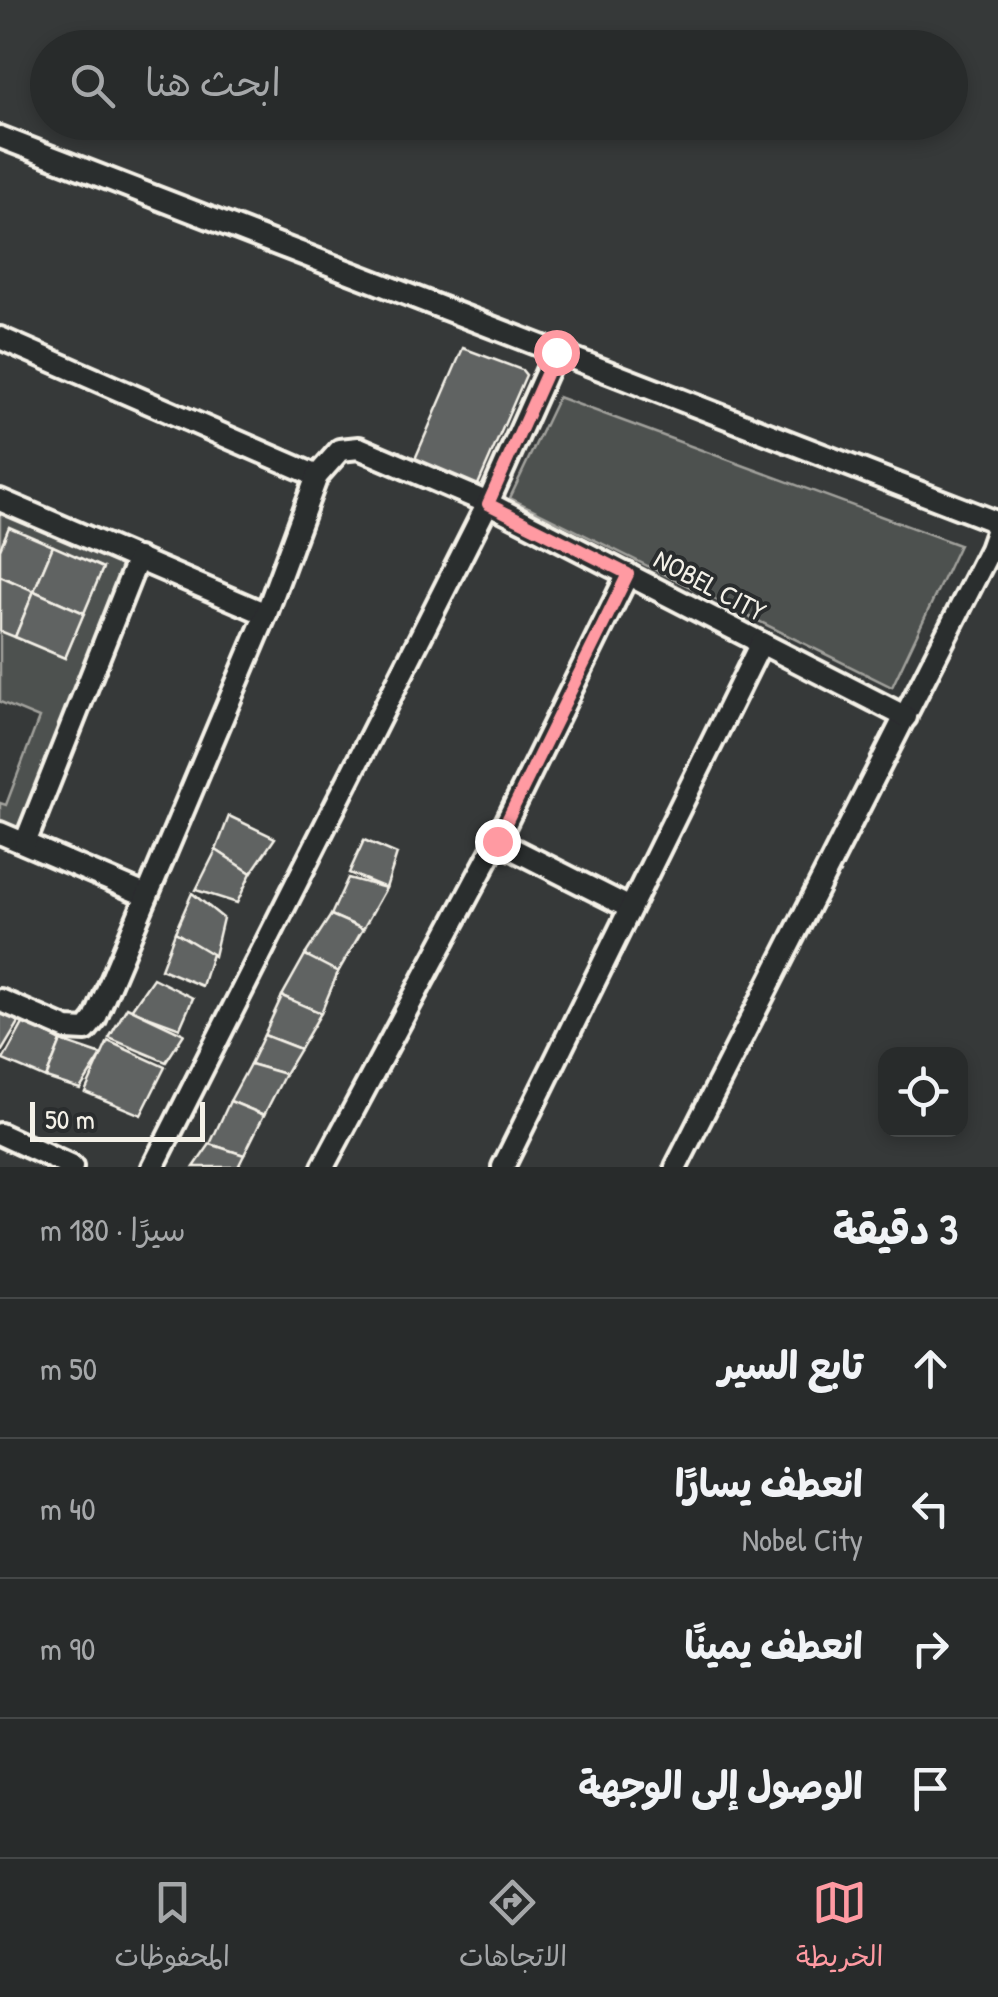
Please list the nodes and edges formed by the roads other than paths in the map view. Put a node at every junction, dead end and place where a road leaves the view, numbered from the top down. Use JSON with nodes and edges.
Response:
{"nodes":[{"id":1,"x":0,"y":137,"type":"edge"},
{"id":2,"x":0,"y":338,"type":"edge"},
{"id":3,"x":556,"y":352,"type":"junction"},
{"id":4,"x":317,"y":476,"type":"junction"},
{"id":5,"x":0,"y":500,"type":"edge"},
{"id":6,"x":488,"y":504,"type":"junction"},
{"id":7,"x":138,"y":558,"type":"junction"},
{"id":8,"x":628,"y":574,"type":"junction"},
{"id":9,"x":266,"y":614,"type":"junction"},
{"id":10,"x":760,"y":643,"type":"junction"},
{"id":11,"x":906,"y":717,"type":"junction"},
{"id":12,"x":0,"y":833,"type":"edge"},
{"id":13,"x":497,"y":841,"type":"junction"},
{"id":14,"x":25,"y":844,"type":"junction"},
{"id":15,"x":145,"y":895,"type":"junction"},
{"id":16,"x":630,"y":908,"type":"junction"},
{"id":17,"x":0,"y":1000,"type":"edge"},
{"id":18,"x":0,"y":1134,"type":"edge"},
{"id":19,"x":72,"y":1167,"type":"edge"},
{"id":20,"x":154,"y":1167,"type":"edge"},
{"id":21,"x":323,"y":1167,"type":"edge"},
{"id":22,"x":503,"y":1167,"type":"edge"},
{"id":23,"x":676,"y":1167,"type":"edge"}],
"edges":[{"from":1,"to":3,"type":"street"},
{"from":2,"to":4,"type":"street"},
{"from":3,"to":6,"type":"street"},
{"from":3,"to":11,"type":"street"},
{"from":4,"to":6,"type":"street","name":"NOBEL CITY"},
{"from":4,"to":9,"type":"street"},
{"from":5,"to":7,"type":"street"},
{"from":6,"to":8,"type":"street","name":"NOBEL CITY"},
{"from":6,"to":20,"type":"street"},
{"from":7,"to":9,"type":"street"},
{"from":7,"to":14,"type":"street"},
{"from":8,"to":10,"type":"street","name":"NOBEL CITY"},
{"from":8,"to":13,"type":"street"},
{"from":9,"to":15,"type":"street"},
{"from":10,"to":11,"type":"street","name":"NOBEL CITY"},
{"from":10,"to":16,"type":"street"},
{"from":11,"to":23,"type":"street"},
{"from":12,"to":14,"type":"street"},
{"from":13,"to":16,"type":"street"},
{"from":13,"to":21,"type":"street"},
{"from":14,"to":15,"type":"street"},
{"from":15,"to":17,"type":"street"},
{"from":16,"to":22,"type":"street"},
{"from":18,"to":19,"type":"street"}]}
